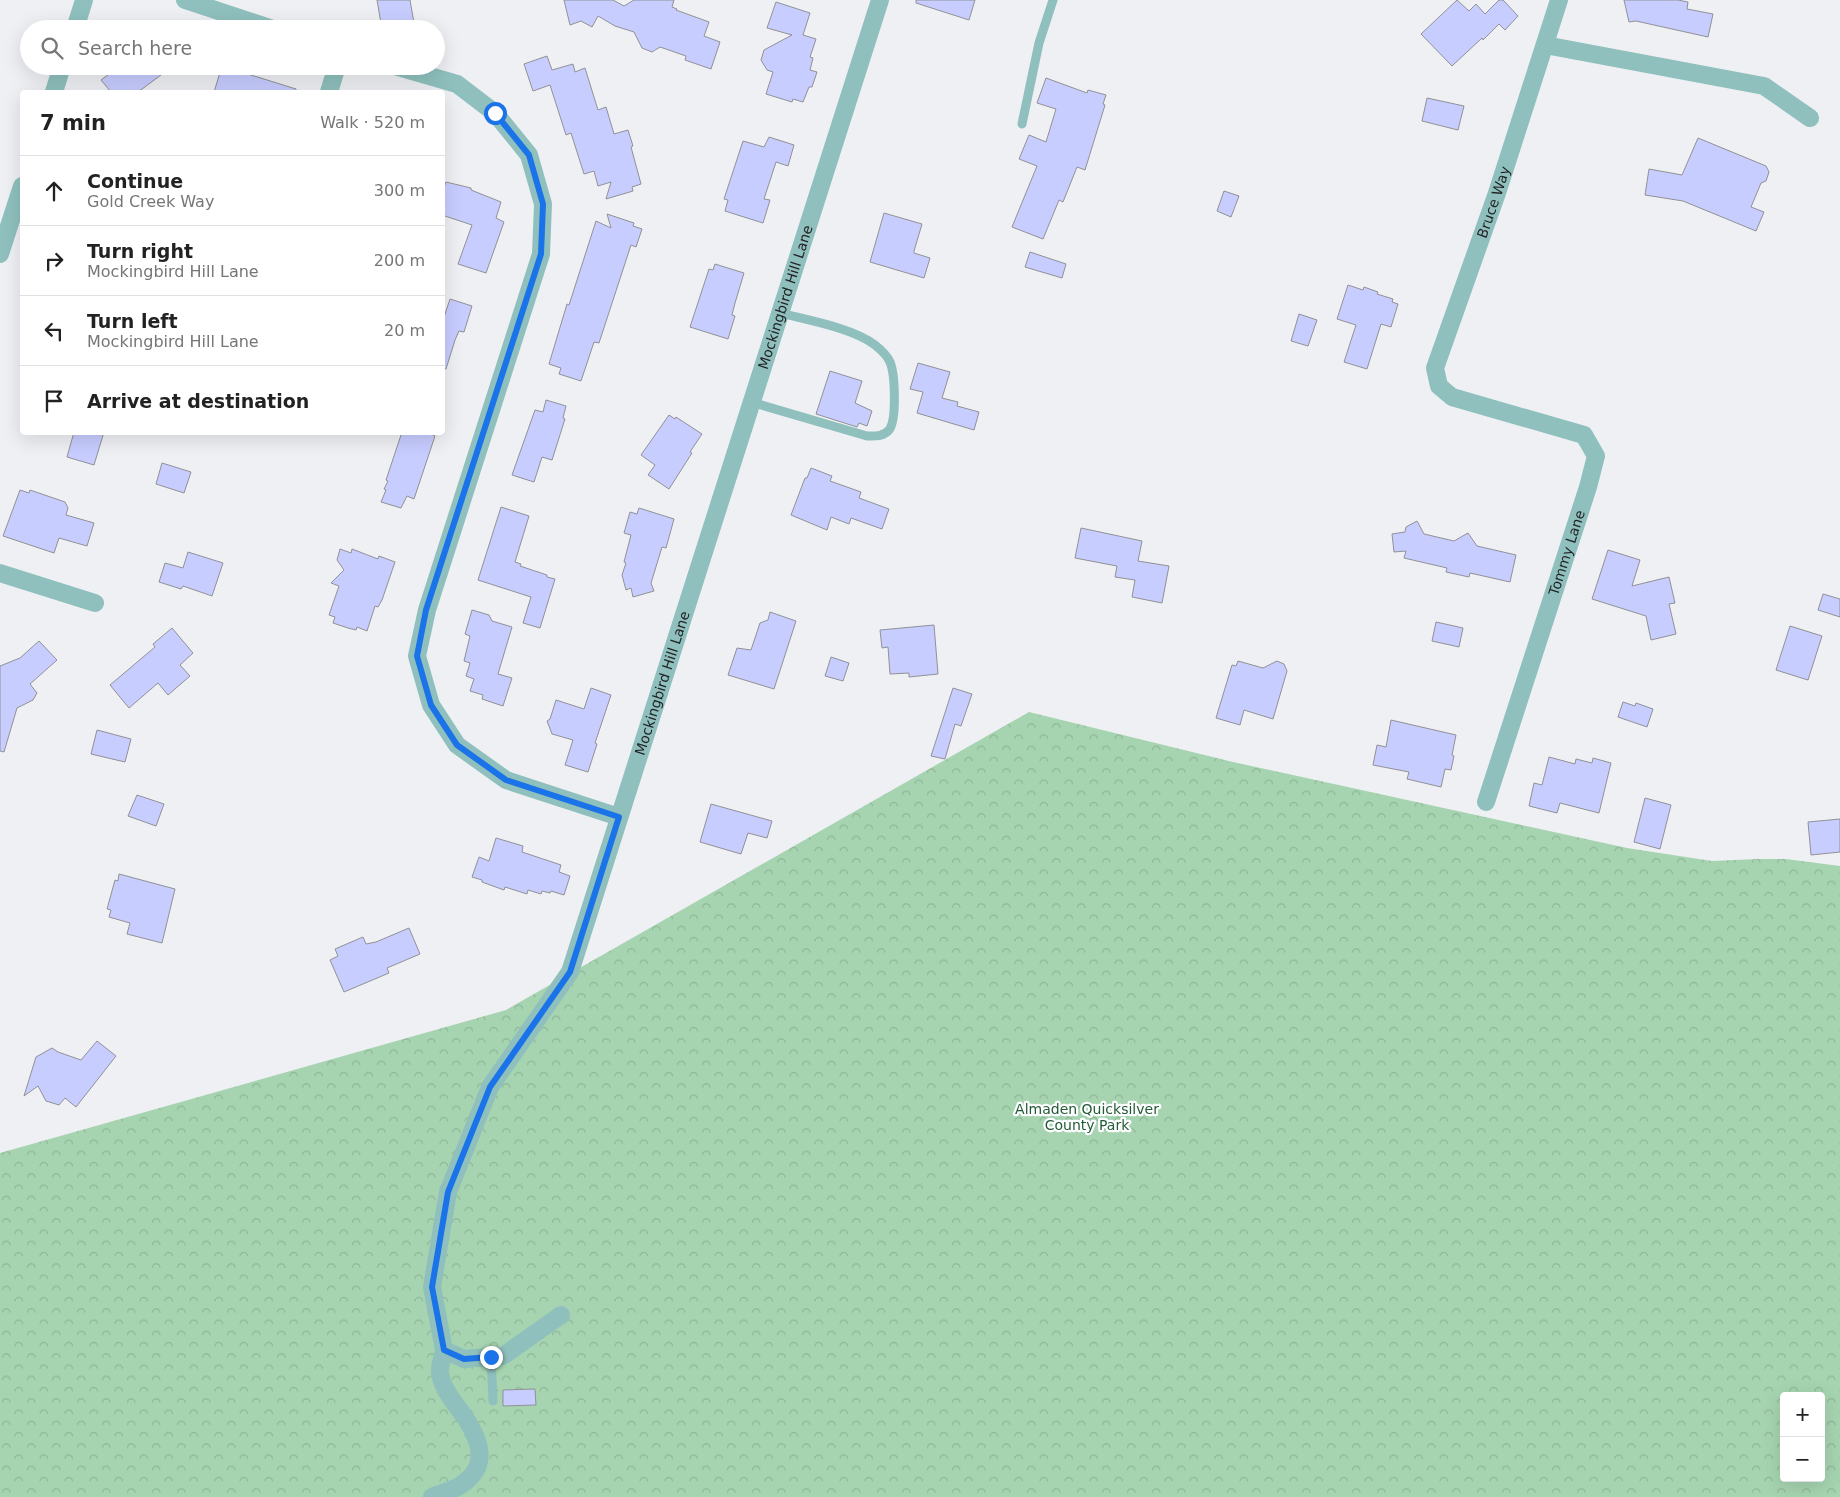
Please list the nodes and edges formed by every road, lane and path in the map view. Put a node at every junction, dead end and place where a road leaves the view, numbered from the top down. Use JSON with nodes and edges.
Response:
{"nodes":[{"id":1,"x":84,"y":0,"type":"edge"},
{"id":2,"x":185,"y":0,"type":"edge"},
{"id":3,"x":880,"y":0,"type":"edge"},
{"id":4,"x":1053,"y":0,"type":"edge"},
{"id":5,"x":1559,"y":0,"type":"edge"},
{"id":6,"x":78,"y":20,"type":"edge"},
{"id":7,"x":246,"y":20,"type":"edge"},
{"id":8,"x":1545,"y":45,"type":"junction"},
{"id":9,"x":59,"y":75,"type":"edge"},
{"id":10,"x":334,"y":75,"type":"edge"},
{"id":11,"x":426,"y":75,"type":"edge"},
{"id":12,"x":55,"y":90,"type":"edge"},
{"id":13,"x":330,"y":90,"type":"edge"},
{"id":14,"x":1810,"y":118,"type":"dead end"},
{"id":15,"x":1022,"y":124,"type":"dead end"},
{"id":16,"x":20,"y":192,"type":"edge"},
{"id":17,"x":0,"y":254,"type":"edge"},
{"id":18,"x":780,"y":313,"type":"junction"},
{"id":19,"x":1452,"y":397,"type":"joint"},
{"id":20,"x":751,"y":402,"type":"junction"},
{"id":21,"x":0,"y":573,"type":"edge"},
{"id":22,"x":95,"y":603,"type":"dead end"},
{"id":23,"x":1486,"y":802,"type":"dead end"},
{"id":24,"x":619,"y":817,"type":"junction"},
{"id":25,"x":561,"y":1316,"type":"dead end"},
{"id":26,"x":444,"y":1350,"type":"junction"},
{"id":27,"x":491,"y":1357,"type":"junction"},
{"id":28,"x":493,"y":1401,"type":"dead end"},
{"id":29,"x":432,"y":1497,"type":"edge"}],
"edges":[{"from":1,"to":6,"type":"street"},
{"from":2,"to":7,"type":"street"},
{"from":3,"to":18,"type":"street","name":"Mockingbird Hill Lane"},
{"from":4,"to":15,"type":"lane"},
{"from":5,"to":8,"type":"street","name":"Bruce Way"},
{"from":8,"to":14,"type":"street"},
{"from":8,"to":19,"type":"street","name":"Bruce Way"},
{"from":9,"to":12,"type":"street"},
{"from":10,"to":13,"type":"street"},
{"from":11,"to":24,"type":"street"},
{"from":16,"to":17,"type":"street"},
{"from":18,"to":20,"type":"street","name":"Mockingbird Hill Lane"},
{"from":18,"to":20,"type":"lane"},
{"from":19,"to":23,"type":"street","name":"Tommy Lane"},
{"from":20,"to":24,"type":"street","name":"Mockingbird Hill Lane"},
{"from":21,"to":22,"type":"street"},
{"from":24,"to":26,"type":"street","name":"Mockingbird Hill Lane"},
{"from":25,"to":27,"type":"street"},
{"from":26,"to":27,"type":"street"},
{"from":26,"to":29,"type":"street","name":"Mockingbird Hill Lane"},
{"from":27,"to":28,"type":"lane"}]}
